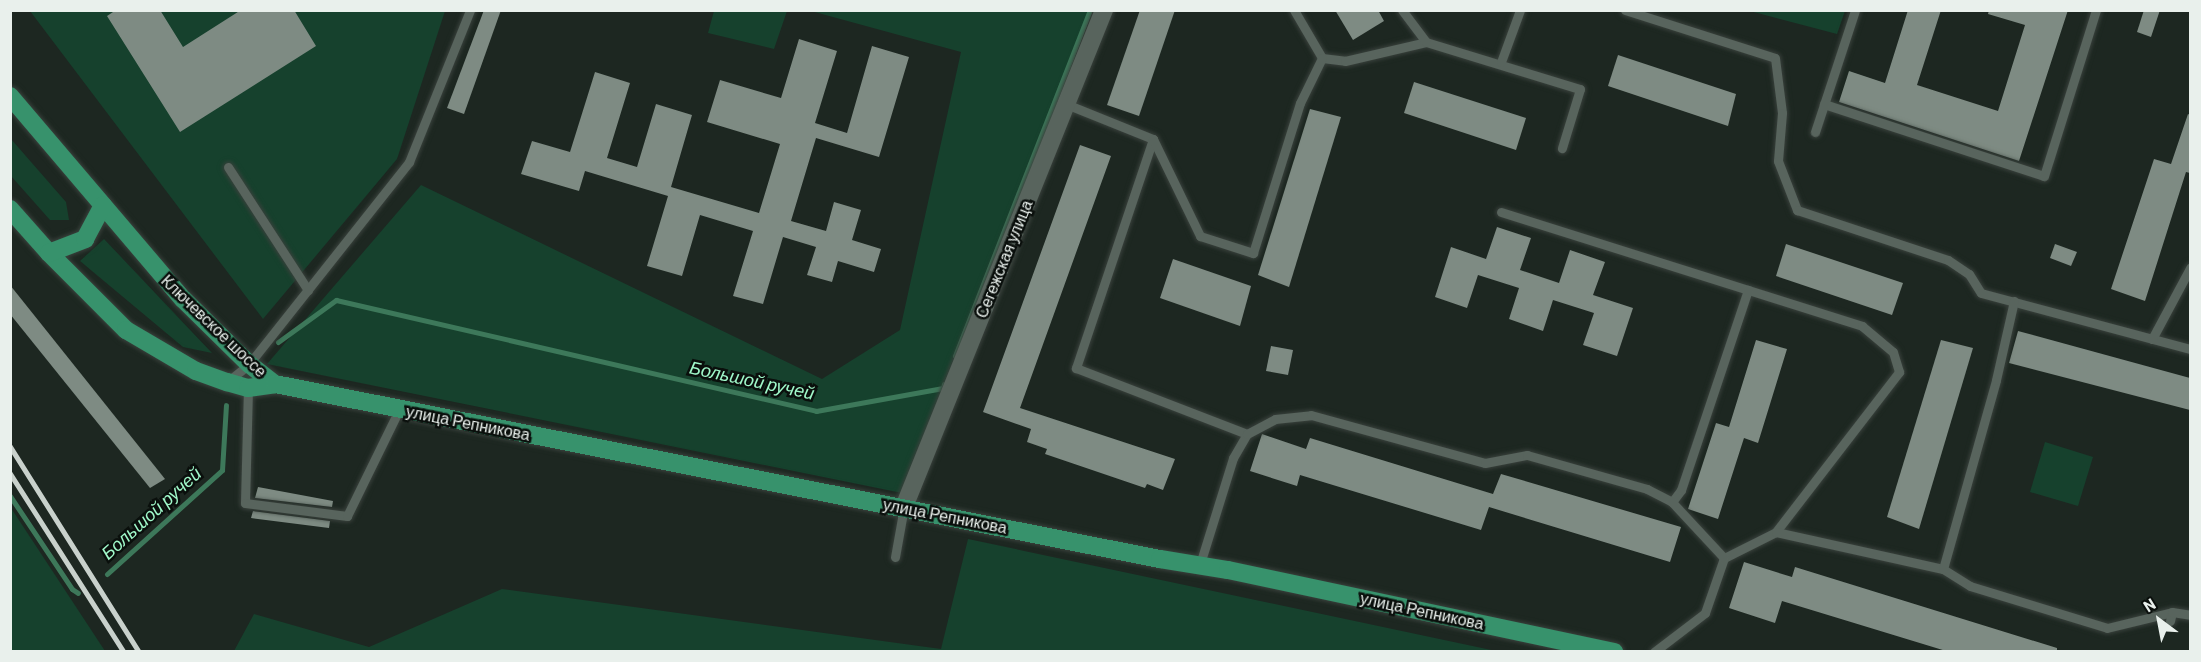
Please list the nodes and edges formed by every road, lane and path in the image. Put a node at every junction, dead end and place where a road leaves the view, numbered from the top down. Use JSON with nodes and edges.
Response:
{"nodes":[{"id":1,"x":470,"y":10,"type":"edge"},
{"id":2,"x":1104,"y":10,"type":"edge"},
{"id":3,"x":1294,"y":10,"type":"edge"},
{"id":4,"x":1402,"y":10,"type":"edge"},
{"id":5,"x":1520,"y":10,"type":"edge"},
{"id":6,"x":1625,"y":10,"type":"edge"},
{"id":7,"x":1855,"y":10,"type":"edge"},
{"id":8,"x":2096,"y":10,"type":"edge"},
{"id":9,"x":1426,"y":42,"type":"junction"},
{"id":10,"x":1322,"y":58,"type":"junction"},
{"id":11,"x":1501,"y":62,"type":"junction"},
{"id":12,"x":10,"y":96,"type":"edge"},
{"id":13,"x":1066,"y":104,"type":"junction"},
{"id":14,"x":1824,"y":104,"type":"junction"},
{"id":15,"x":1815,"y":132,"type":"dead end"},
{"id":16,"x":1153,"y":139,"type":"junction"},
{"id":17,"x":1562,"y":148,"type":"dead end"},
{"id":18,"x":228,"y":167,"type":"dead end"},
{"id":19,"x":103,"y":205,"type":"junction"},
{"id":20,"x":10,"y":209,"type":"edge"},
{"id":21,"x":1501,"y":212,"type":"dead end"},
{"id":22,"x":49,"y":253,"type":"junction"},
{"id":23,"x":2190,"y":268,"type":"edge"},
{"id":24,"x":308,"y":290,"type":"junction"},
{"id":25,"x":1748,"y":290,"type":"junction"},
{"id":26,"x":2014,"y":301,"type":"junction"},
{"id":27,"x":2152,"y":339,"type":"junction"},
{"id":28,"x":2190,"y":349,"type":"edge"},
{"id":29,"x":249,"y":364,"type":"junction"},
{"id":30,"x":227,"y":382,"type":"junction"},
{"id":31,"x":275,"y":384,"type":"junction"},
{"id":32,"x":248,"y":388,"type":"junction"},
{"id":33,"x":399,"y":410,"type":"junction"},
{"id":34,"x":1247,"y":434,"type":"junction"},
{"id":35,"x":1672,"y":502,"type":"junction"},
{"id":36,"x":904,"y":507,"type":"junction"},
{"id":37,"x":1776,"y":532,"type":"junction"},
{"id":38,"x":895,"y":557,"type":"dead end"},
{"id":39,"x":1724,"y":558,"type":"junction"},
{"id":40,"x":1200,"y":564,"type":"junction"},
{"id":41,"x":1943,"y":569,"type":"junction"},
{"id":42,"x":2190,"y":615,"type":"edge"},
{"id":43,"x":1614,"y":651,"type":"edge"},
{"id":44,"x":1654,"y":651,"type":"edge"}],
"edges":[{"from":1,"to":24,"type":"lane"},
{"from":2,"to":13,"type":"street","name":"Сегежская улица"},
{"from":3,"to":10,"type":"lane"},
{"from":4,"to":9,"type":"lane"},
{"from":5,"to":11,"type":"lane"},
{"from":6,"to":26,"type":"lane"},
{"from":7,"to":14,"type":"lane"},
{"from":8,"to":14,"type":"lane"},
{"from":9,"to":10,"type":"lane"},
{"from":9,"to":11,"type":"lane"},
{"from":10,"to":16,"type":"lane"},
{"from":11,"to":17,"type":"lane"},
{"from":12,"to":19,"type":"main road","name":"Ключевское шоссе"},
{"from":13,"to":16,"type":"lane"},
{"from":13,"to":36,"type":"street","name":"Сегежская улица"},
{"from":14,"to":15,"type":"lane"},
{"from":16,"to":34,"type":"lane"},
{"from":18,"to":24,"type":"lane"},
{"from":19,"to":22,"type":"main road"},
{"from":19,"to":29,"type":"main road","name":"Ключевское шоссе"},
{"from":20,"to":22,"type":"main road","name":"Ключевское шоссе"},
{"from":21,"to":25,"type":"lane"},
{"from":22,"to":30,"type":"main road","name":"Ключевское шоссе"},
{"from":23,"to":27,"type":"lane"},
{"from":24,"to":29,"type":"lane"},
{"from":25,"to":35,"type":"lane"},
{"from":25,"to":37,"type":"lane"},
{"from":26,"to":27,"type":"lane"},
{"from":26,"to":41,"type":"lane"},
{"from":27,"to":28,"type":"lane"},
{"from":29,"to":30,"type":"lane"},
{"from":29,"to":31,"type":"main road","name":"Ключевское шоссе"},
{"from":30,"to":32,"type":"main road","name":"Ключевское шоссе"},
{"from":31,"to":32,"type":"main road","name":"Ключевское шоссе"},
{"from":31,"to":33,"type":"main road","name":"улица Репникова"},
{"from":32,"to":33,"type":"lane"},
{"from":33,"to":36,"type":"main road","name":"улица Репникова"},
{"from":34,"to":35,"type":"lane"},
{"from":34,"to":40,"type":"lane"},
{"from":35,"to":39,"type":"lane"},
{"from":36,"to":38,"type":"lane"},
{"from":36,"to":40,"type":"main road","name":"улица Репникова"},
{"from":37,"to":39,"type":"lane"},
{"from":37,"to":41,"type":"lane"},
{"from":39,"to":44,"type":"lane"},
{"from":40,"to":43,"type":"main road","name":"улица Репникова"},
{"from":41,"to":42,"type":"lane"}]}
